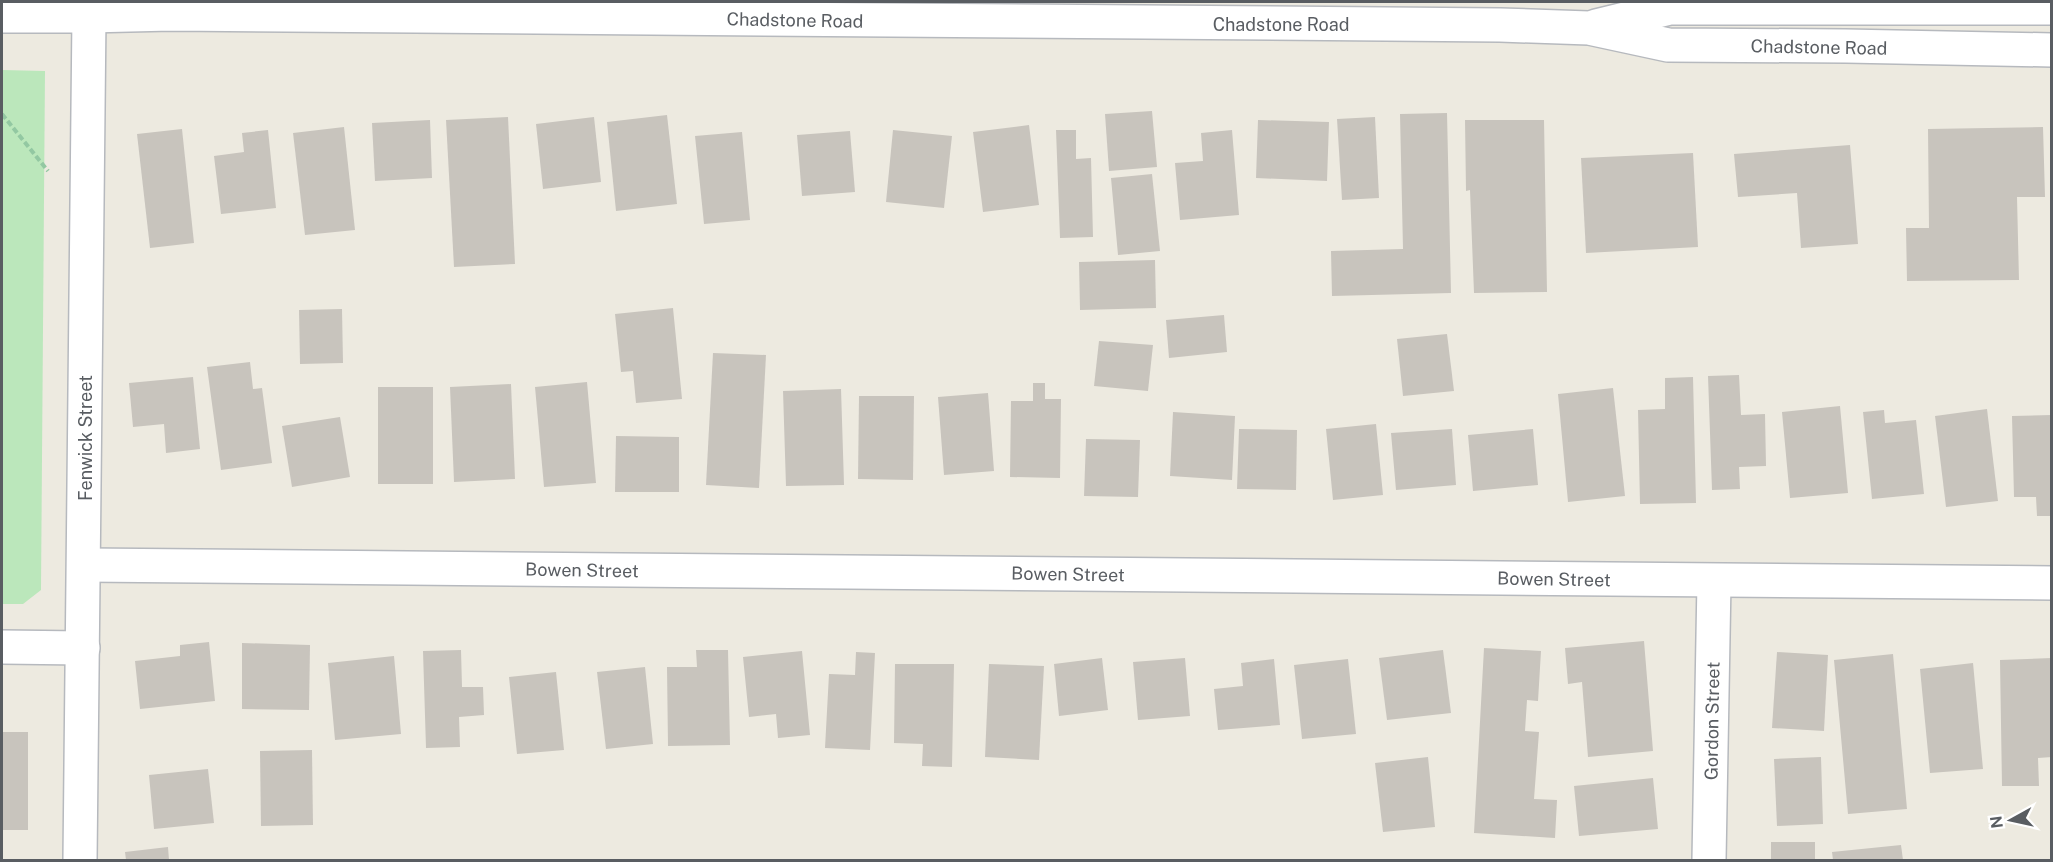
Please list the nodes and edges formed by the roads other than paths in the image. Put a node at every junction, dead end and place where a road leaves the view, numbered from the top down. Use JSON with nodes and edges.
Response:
{"nodes":[{"id":1,"x":1803,"y":5,"type":"edge"},
{"id":2,"x":1845,"y":5,"type":"edge"},
{"id":3,"x":1942,"y":5,"type":"edge"},
{"id":4,"x":2052,"y":8,"type":"edge"},
{"id":5,"x":984,"y":12,"type":"edge"},
{"id":6,"x":1500,"y":13,"type":"edge"},
{"id":7,"x":2,"y":16,"type":"edge"},
{"id":8,"x":89,"y":16,"type":"junction"},
{"id":9,"x":1589,"y":28,"type":"junction"},
{"id":10,"x":1846,"y":46,"type":"junction"},
{"id":11,"x":1802,"y":47,"type":"junction"},
{"id":12,"x":2052,"y":50,"type":"edge"},
{"id":13,"x":84,"y":565,"type":"junction"},
{"id":14,"x":1714,"y":581,"type":"junction"},
{"id":15,"x":2052,"y":583,"type":"edge"},
{"id":16,"x":2,"y":647,"type":"edge"},
{"id":17,"x":83,"y":648,"type":"junction"},
{"id":18,"x":80,"y":861,"type":"edge"},
{"id":19,"x":1709,"y":861,"type":"edge"}],
"edges":[{"from":1,"to":2,"type":"street","name":"Chadstone Road"},
{"from":1,"to":9,"type":"street","name":"Chadstone Road"},
{"from":1,"to":11,"type":"street"},
{"from":2,"to":3,"type":"street","name":"Chadstone Road"},
{"from":2,"to":10,"type":"street"},
{"from":3,"to":4,"type":"street","name":"Chadstone Road"},
{"from":5,"to":6,"type":"street","name":"Chadstone Road"},
{"from":5,"to":8,"type":"street","name":"Chadstone Road"},
{"from":6,"to":9,"type":"street","name":"Chadstone Road"},
{"from":7,"to":8,"type":"street","name":"Chadstone Road"},
{"from":8,"to":13,"type":"street","name":"Fenwick Street"},
{"from":9,"to":11,"type":"street","name":"Chadstone Road"},
{"from":10,"to":11,"type":"street","name":"Chadstone Road"},
{"from":10,"to":12,"type":"street","name":"Chadstone Road"},
{"from":13,"to":14,"type":"street","name":"Bowen Street"},
{"from":13,"to":17,"type":"street","name":"Fenwick Street"},
{"from":14,"to":15,"type":"street","name":"Bowen Street"},
{"from":14,"to":19,"type":"street","name":"Gordon Street"},
{"from":16,"to":17,"type":"street"},
{"from":17,"to":18,"type":"street","name":"Fenwick Street"}]}
